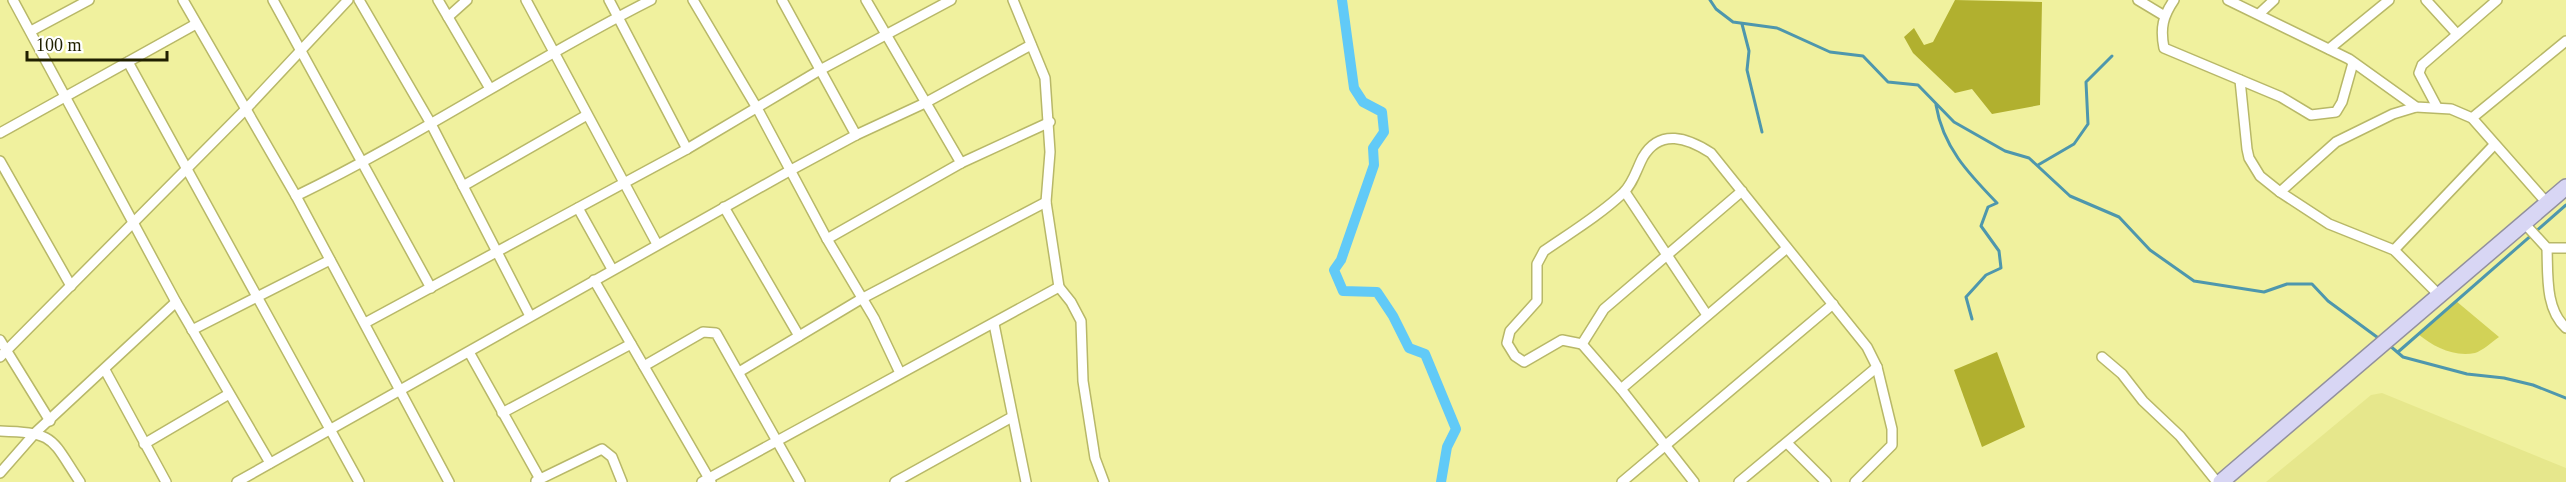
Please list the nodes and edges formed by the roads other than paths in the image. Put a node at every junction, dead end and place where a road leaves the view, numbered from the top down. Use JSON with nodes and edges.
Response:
{"nodes":[{"id":1,"x":13,"y":0,"type":"edge"},
{"id":2,"x":89,"y":0,"type":"edge"},
{"id":3,"x":183,"y":0,"type":"edge"},
{"id":4,"x":273,"y":0,"type":"edge"},
{"id":5,"x":348,"y":0,"type":"edge"},
{"id":6,"x":359,"y":0,"type":"edge"},
{"id":7,"x":438,"y":0,"type":"edge"},
{"id":8,"x":466,"y":0,"type":"edge"},
{"id":9,"x":526,"y":0,"type":"edge"},
{"id":10,"x":609,"y":0,"type":"edge"},
{"id":11,"x":651,"y":0,"type":"edge"},
{"id":12,"x":693,"y":0,"type":"edge"},
{"id":13,"x":782,"y":0,"type":"edge"},
{"id":14,"x":866,"y":0,"type":"edge"},
{"id":15,"x":951,"y":0,"type":"edge"},
{"id":16,"x":1012,"y":0,"type":"edge"},
{"id":17,"x":2138,"y":0,"type":"edge"},
{"id":18,"x":2174,"y":0,"type":"edge"},
{"id":19,"x":2229,"y":0,"type":"edge"},
{"id":20,"x":2274,"y":0,"type":"edge"},
{"id":21,"x":2389,"y":0,"type":"edge"},
{"id":22,"x":2426,"y":0,"type":"edge"},
{"id":23,"x":2498,"y":0,"type":"edge"},
{"id":24,"x":2259,"y":14,"type":"junction"},
{"id":25,"x":2163,"y":15,"type":"junction"},
{"id":26,"x":618,"y":16,"type":"junction"},
{"id":27,"x":448,"y":17,"type":"junction"},
{"id":28,"x":196,"y":24,"type":"junction"},
{"id":29,"x":30,"y":31,"type":"junction"},
{"id":30,"x":886,"y":34,"type":"junction"},
{"id":31,"x":2457,"y":34,"type":"junction"},
{"id":32,"x":2566,"y":41,"type":"edge"},
{"id":33,"x":1031,"y":45,"type":"junction"},
{"id":34,"x":2329,"y":49,"type":"junction"},
{"id":35,"x":300,"y":51,"type":"junction"},
{"id":36,"x":554,"y":53,"type":"junction"},
{"id":37,"x":128,"y":62,"type":"junction"},
{"id":38,"x":2353,"y":63,"type":"junction"},
{"id":39,"x":820,"y":70,"type":"junction"},
{"id":40,"x":2240,"y":80,"type":"junction"},
{"id":41,"x":489,"y":87,"type":"junction"},
{"id":42,"x":66,"y":97,"type":"junction"},
{"id":43,"x":925,"y":104,"type":"junction"},
{"id":44,"x":2416,"y":107,"type":"junction"},
{"id":45,"x":2437,"y":107,"type":"junction"},
{"id":46,"x":757,"y":108,"type":"junction"},
{"id":47,"x":246,"y":109,"type":"junction"},
{"id":48,"x":587,"y":115,"type":"junction"},
{"id":49,"x":2472,"y":118,"type":"junction"},
{"id":50,"x":430,"y":122,"type":"junction"},
{"id":51,"x":1050,"y":122,"type":"junction"},
{"id":52,"x":0,"y":133,"type":"edge"},
{"id":53,"x":856,"y":135,"type":"junction"},
{"id":54,"x":2494,"y":145,"type":"junction"},
{"id":55,"x":687,"y":149,"type":"junction"},
{"id":56,"x":0,"y":161,"type":"edge"},
{"id":57,"x":961,"y":163,"type":"junction"},
{"id":58,"x":362,"y":164,"type":"junction"},
{"id":59,"x":186,"y":169,"type":"junction"},
{"id":60,"x":791,"y":170,"type":"junction"},
{"id":61,"x":623,"y":184,"type":"junction"},
{"id":62,"x":463,"y":186,"type":"junction"},
{"id":63,"x":2566,"y":187,"type":"edge"},
{"id":64,"x":1742,"y":191,"type":"junction"},
{"id":65,"x":1625,"y":192,"type":"junction"},
{"id":66,"x":2280,"y":192,"type":"junction"},
{"id":67,"x":296,"y":196,"type":"junction"},
{"id":68,"x":1046,"y":202,"type":"junction"},
{"id":69,"x":2547,"y":203,"type":"junction"},
{"id":70,"x":724,"y":207,"type":"junction"},
{"id":71,"x":578,"y":208,"type":"junction"},
{"id":72,"x":133,"y":223,"type":"junction"},
{"id":73,"x":2524,"y":223,"type":"junction"},
{"id":74,"x":827,"y":239,"type":"junction"},
{"id":75,"x":657,"y":244,"type":"junction"},
{"id":76,"x":1787,"y":248,"type":"junction"},
{"id":77,"x":2547,"y":248,"type":"junction"},
{"id":78,"x":2566,"y":248,"type":"edge"},
{"id":79,"x":2394,"y":250,"type":"junction"},
{"id":80,"x":495,"y":253,"type":"junction"},
{"id":81,"x":1665,"y":254,"type":"junction"},
{"id":82,"x":330,"y":260,"type":"junction"},
{"id":83,"x":612,"y":269,"type":"junction"},
{"id":84,"x":594,"y":280,"type":"junction"},
{"id":85,"x":71,"y":286,"type":"junction"},
{"id":86,"x":1059,"y":287,"type":"junction"},
{"id":87,"x":430,"y":288,"type":"junction"},
{"id":88,"x":2439,"y":295,"type":"junction"},
{"id":89,"x":258,"y":298,"type":"junction"},
{"id":90,"x":861,"y":299,"type":"junction"},
{"id":91,"x":176,"y":302,"type":"junction"},
{"id":92,"x":1833,"y":304,"type":"junction"},
{"id":93,"x":1707,"y":315,"type":"junction"},
{"id":94,"x":530,"y":316,"type":"junction"},
{"id":95,"x":365,"y":323,"type":"junction"},
{"id":96,"x":994,"y":324,"type":"junction"},
{"id":97,"x":2564,"y":325,"type":"edge"},
{"id":98,"x":192,"y":330,"type":"junction"},
{"id":99,"x":799,"y":336,"type":"junction"},
{"id":100,"x":0,"y":340,"type":"edge"},
{"id":101,"x":631,"y":344,"type":"junction"},
{"id":102,"x":1582,"y":344,"type":"junction"},
{"id":103,"x":469,"y":352,"type":"junction"},
{"id":104,"x":3,"y":354,"type":"edge"},
{"id":105,"x":2102,"y":357,"type":"dead end"},
{"id":106,"x":644,"y":366,"type":"junction"},
{"id":107,"x":1877,"y":368,"type":"junction"},
{"id":108,"x":105,"y":370,"type":"junction"},
{"id":109,"x":739,"y":372,"type":"junction"},
{"id":110,"x":900,"y":374,"type":"junction"},
{"id":111,"x":400,"y":388,"type":"junction"},
{"id":112,"x":1621,"y":389,"type":"junction"},
{"id":113,"x":229,"y":394,"type":"junction"},
{"id":114,"x":502,"y":412,"type":"junction"},
{"id":115,"x":1012,"y":417,"type":"junction"},
{"id":116,"x":50,"y":422,"type":"junction"},
{"id":117,"x":330,"y":429,"type":"junction"},
{"id":118,"x":0,"y":431,"type":"edge"},
{"id":119,"x":36,"y":432,"type":"junction"},
{"id":120,"x":777,"y":441,"type":"junction"},
{"id":121,"x":1787,"y":443,"type":"junction"},
{"id":122,"x":144,"y":444,"type":"junction"},
{"id":123,"x":1665,"y":444,"type":"junction"},
{"id":124,"x":270,"y":463,"type":"junction"},
{"id":125,"x":0,"y":473,"type":"edge"},
{"id":126,"x":537,"y":481,"type":"edge"},
{"id":127,"x":707,"y":481,"type":"edge"},
{"id":128,"x":80,"y":482,"type":"edge"},
{"id":129,"x":166,"y":482,"type":"edge"},
{"id":130,"x":237,"y":482,"type":"edge"},
{"id":131,"x":359,"y":482,"type":"edge"},
{"id":132,"x":450,"y":482,"type":"edge"},
{"id":133,"x":622,"y":482,"type":"edge"},
{"id":134,"x":800,"y":482,"type":"edge"},
{"id":135,"x":895,"y":482,"type":"edge"},
{"id":136,"x":1026,"y":482,"type":"edge"},
{"id":137,"x":1104,"y":482,"type":"edge"},
{"id":138,"x":1622,"y":482,"type":"edge"},
{"id":139,"x":1694,"y":482,"type":"edge"},
{"id":140,"x":1739,"y":482,"type":"edge"},
{"id":141,"x":1826,"y":482,"type":"edge"},
{"id":142,"x":1855,"y":482,"type":"edge"},
{"id":143,"x":2219,"y":482,"type":"edge"}],
"edges":[{"from":1,"to":29,"type":"street"},
{"from":2,"to":29,"type":"street"},
{"from":3,"to":28,"type":"street"},
{"from":4,"to":35,"type":"street"},
{"from":5,"to":35,"type":"street"},
{"from":6,"to":50,"type":"street"},
{"from":7,"to":27,"type":"street"},
{"from":8,"to":27,"type":"street"},
{"from":9,"to":36,"type":"street"},
{"from":10,"to":26,"type":"street"},
{"from":11,"to":26,"type":"street"},
{"from":12,"to":46,"type":"street"},
{"from":13,"to":39,"type":"street"},
{"from":14,"to":30,"type":"street"},
{"from":15,"to":30,"type":"street"},
{"from":16,"to":33,"type":"street"},
{"from":17,"to":25,"type":"street"},
{"from":18,"to":25,"type":"street"},
{"from":19,"to":24,"type":"street"},
{"from":20,"to":24,"type":"street"},
{"from":21,"to":34,"type":"street"},
{"from":22,"to":31,"type":"street"},
{"from":23,"to":31,"type":"street"},
{"from":24,"to":34,"type":"street"},
{"from":25,"to":40,"type":"street"},
{"from":26,"to":36,"type":"street"},
{"from":26,"to":55,"type":"street"},
{"from":27,"to":41,"type":"street"},
{"from":28,"to":37,"type":"street"},
{"from":28,"to":47,"type":"street"},
{"from":29,"to":42,"type":"street"},
{"from":30,"to":39,"type":"street"},
{"from":30,"to":43,"type":"street"},
{"from":31,"to":45,"type":"street"},
{"from":32,"to":49,"type":"street"},
{"from":33,"to":43,"type":"street"},
{"from":33,"to":51,"type":"street"},
{"from":34,"to":38,"type":"street"},
{"from":35,"to":47,"type":"street"},
{"from":35,"to":58,"type":"street"},
{"from":36,"to":41,"type":"street"},
{"from":36,"to":48,"type":"street"},
{"from":37,"to":42,"type":"street"},
{"from":37,"to":59,"type":"street"},
{"from":38,"to":40,"type":"street"},
{"from":38,"to":44,"type":"street"},
{"from":39,"to":46,"type":"street"},
{"from":39,"to":53,"type":"street"},
{"from":40,"to":66,"type":"street"},
{"from":41,"to":50,"type":"street"},
{"from":42,"to":52,"type":"street"},
{"from":42,"to":72,"type":"street"},
{"from":43,"to":53,"type":"street"},
{"from":43,"to":57,"type":"street"},
{"from":44,"to":45,"type":"street"},
{"from":44,"to":66,"type":"street"},
{"from":45,"to":49,"type":"street"},
{"from":46,"to":55,"type":"street"},
{"from":46,"to":60,"type":"street"},
{"from":47,"to":59,"type":"street"},
{"from":47,"to":67,"type":"street"},
{"from":48,"to":61,"type":"street"},
{"from":48,"to":62,"type":"street"},
{"from":49,"to":54,"type":"street"},
{"from":50,"to":58,"type":"street"},
{"from":50,"to":62,"type":"street"},
{"from":51,"to":57,"type":"street"},
{"from":51,"to":68,"type":"street"},
{"from":53,"to":60,"type":"street"},
{"from":54,"to":69,"type":"street"},
{"from":54,"to":79,"type":"street"},
{"from":55,"to":61,"type":"street"},
{"from":56,"to":85,"type":"street"},
{"from":57,"to":74,"type":"street"},
{"from":58,"to":67,"type":"street"},
{"from":58,"to":87,"type":"street"},
{"from":59,"to":72,"type":"street"},
{"from":59,"to":89,"type":"street"},
{"from":60,"to":70,"type":"street"},
{"from":60,"to":74,"type":"street"},
{"from":61,"to":71,"type":"street"},
{"from":61,"to":75,"type":"street"},
{"from":62,"to":80,"type":"street"},
{"from":63,"to":69,"type":"highway"},
{"from":64,"to":65,"type":"street"},
{"from":64,"to":76,"type":"street"},
{"from":64,"to":81,"type":"street"},
{"from":65,"to":81,"type":"street"},
{"from":65,"to":102,"type":"street"},
{"from":66,"to":79,"type":"street"},
{"from":67,"to":82,"type":"street"},
{"from":68,"to":86,"type":"street"},
{"from":68,"to":90,"type":"street"},
{"from":69,"to":73,"type":"highway"},
{"from":70,"to":75,"type":"street"},
{"from":70,"to":99,"type":"street"},
{"from":71,"to":80,"type":"street"},
{"from":71,"to":83,"type":"street"},
{"from":72,"to":85,"type":"street"},
{"from":72,"to":91,"type":"street"},
{"from":73,"to":77,"type":"street"},
{"from":73,"to":88,"type":"highway"},
{"from":74,"to":90,"type":"street"},
{"from":75,"to":83,"type":"street"},
{"from":76,"to":92,"type":"street"},
{"from":76,"to":93,"type":"street"},
{"from":77,"to":78,"type":"street"},
{"from":77,"to":97,"type":"street"},
{"from":79,"to":88,"type":"street"},
{"from":80,"to":87,"type":"street"},
{"from":80,"to":94,"type":"street"},
{"from":81,"to":93,"type":"street"},
{"from":81,"to":102,"type":"street"},
{"from":82,"to":89,"type":"street"},
{"from":82,"to":95,"type":"street"},
{"from":83,"to":84,"type":"street"},
{"from":84,"to":94,"type":"street"},
{"from":84,"to":101,"type":"street"},
{"from":85,"to":104,"type":"street"},
{"from":86,"to":96,"type":"street"},
{"from":86,"to":137,"type":"street"},
{"from":87,"to":95,"type":"street"},
{"from":88,"to":143,"type":"highway"},
{"from":89,"to":98,"type":"street"},
{"from":89,"to":117,"type":"street"},
{"from":90,"to":99,"type":"street"},
{"from":90,"to":110,"type":"street"},
{"from":91,"to":98,"type":"street"},
{"from":91,"to":108,"type":"street"},
{"from":92,"to":107,"type":"street"},
{"from":92,"to":123,"type":"street"},
{"from":93,"to":112,"type":"street"},
{"from":94,"to":103,"type":"street"},
{"from":95,"to":111,"type":"street"},
{"from":96,"to":110,"type":"street"},
{"from":96,"to":115,"type":"street"},
{"from":98,"to":113,"type":"street"},
{"from":99,"to":109,"type":"street"},
{"from":100,"to":104,"type":"street"},
{"from":101,"to":106,"type":"street"},
{"from":101,"to":114,"type":"street"},
{"from":102,"to":112,"type":"street"},
{"from":103,"to":111,"type":"street"},
{"from":103,"to":114,"type":"street"},
{"from":104,"to":116,"type":"street"},
{"from":105,"to":143,"type":"street"},
{"from":106,"to":109,"type":"street"},
{"from":106,"to":127,"type":"street"},
{"from":107,"to":121,"type":"street"},
{"from":107,"to":142,"type":"street"},
{"from":108,"to":116,"type":"street"},
{"from":108,"to":122,"type":"street"},
{"from":109,"to":120,"type":"street"},
{"from":110,"to":120,"type":"street"},
{"from":111,"to":117,"type":"street"},
{"from":111,"to":132,"type":"street"},
{"from":112,"to":123,"type":"street"},
{"from":113,"to":122,"type":"street"},
{"from":113,"to":124,"type":"street"},
{"from":114,"to":126,"type":"street"},
{"from":115,"to":135,"type":"street"},
{"from":115,"to":136,"type":"street"},
{"from":116,"to":119,"type":"street"},
{"from":117,"to":124,"type":"street"},
{"from":117,"to":131,"type":"street"},
{"from":118,"to":119,"type":"street"},
{"from":119,"to":125,"type":"street"},
{"from":119,"to":128,"type":"street"},
{"from":120,"to":127,"type":"street"},
{"from":120,"to":134,"type":"street"},
{"from":121,"to":140,"type":"street"},
{"from":121,"to":141,"type":"street"},
{"from":122,"to":129,"type":"street"},
{"from":123,"to":138,"type":"street"},
{"from":123,"to":139,"type":"street"},
{"from":124,"to":130,"type":"street"},
{"from":126,"to":133,"type":"street"}]}
